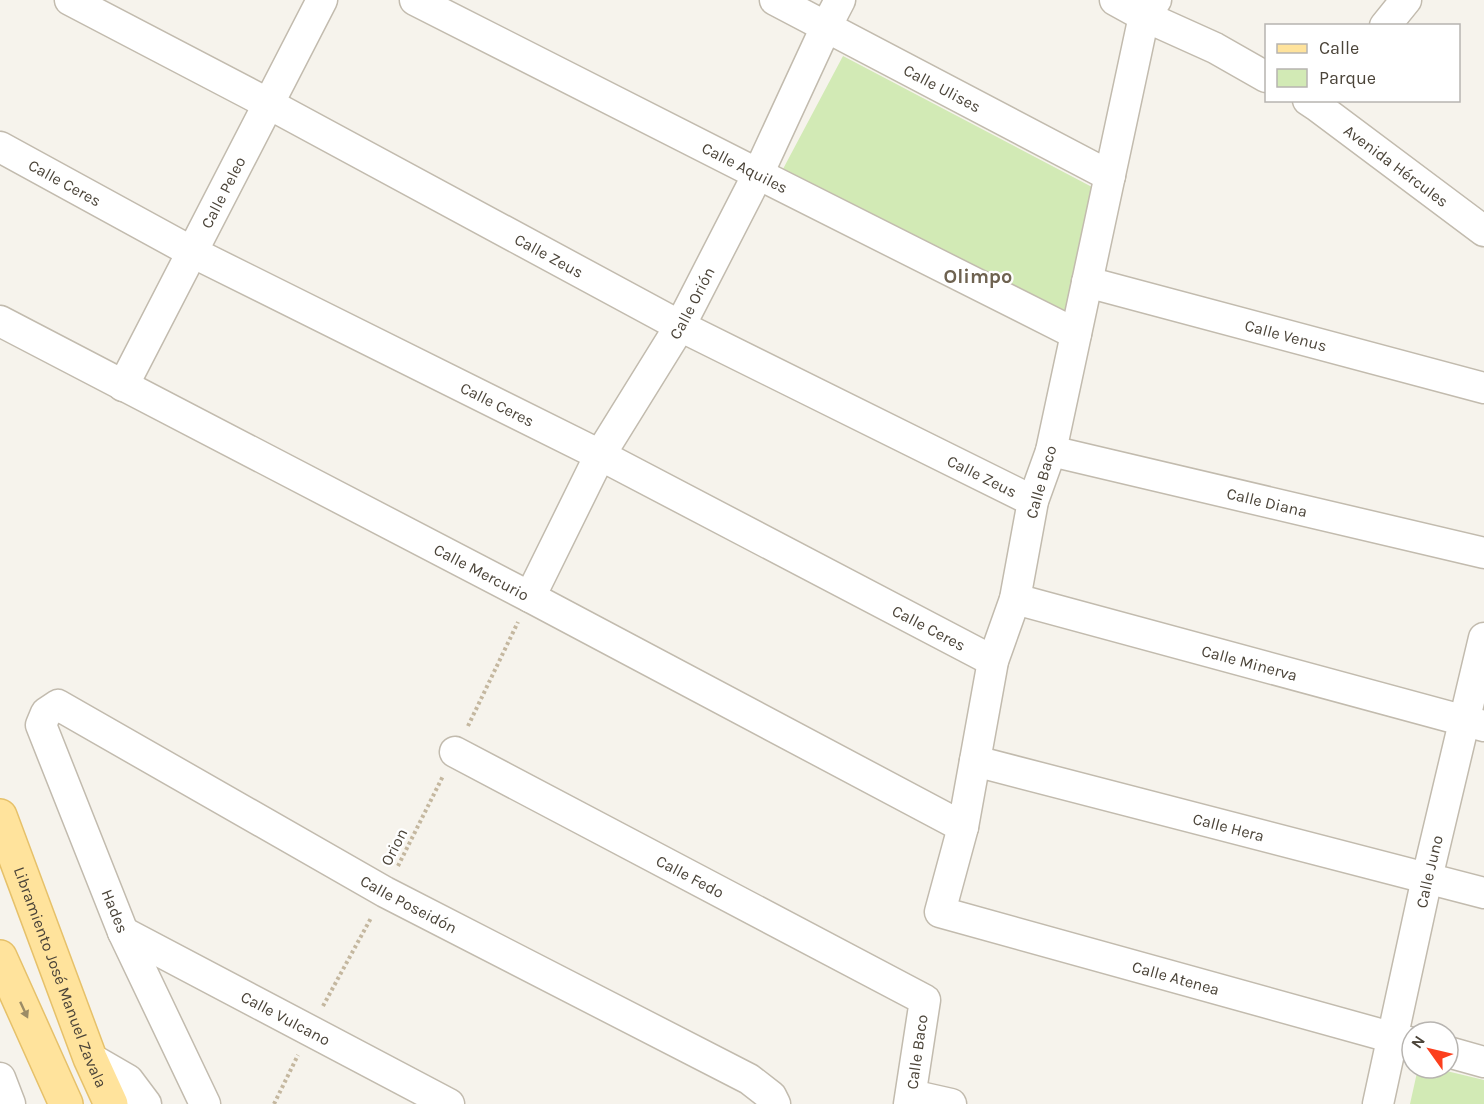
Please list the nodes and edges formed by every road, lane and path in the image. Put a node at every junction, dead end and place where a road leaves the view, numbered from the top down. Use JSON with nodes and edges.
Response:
{"nodes":[{"id":1,"x":70,"y":0,"type":"edge"},
{"id":2,"x":322,"y":0,"type":"edge"},
{"id":3,"x":416,"y":0,"type":"edge"},
{"id":4,"x":775,"y":0,"type":"edge"},
{"id":5,"x":840,"y":0,"type":"edge"},
{"id":6,"x":1115,"y":0,"type":"edge"},
{"id":7,"x":1406,"y":0,"type":"edge"},
{"id":8,"x":1150,"y":8,"type":"edge"},
{"id":9,"x":1387,"y":24,"type":"edge"},
{"id":10,"x":826,"y":27,"type":"junction"},
{"id":11,"x":1265,"y":76,"type":"edge"},
{"id":12,"x":1315,"y":102,"type":"edge"},
{"id":13,"x":269,"y":104,"type":"junction"},
{"id":14,"x":0,"y":147,"type":"edge"},
{"id":15,"x":758,"y":174,"type":"junction"},
{"id":16,"x":1110,"y":176,"type":"junction"},
{"id":17,"x":1484,"y":231,"type":"edge"},
{"id":18,"x":192,"y":252,"type":"junction"},
{"id":19,"x":1087,"y":282,"type":"junction"},
{"id":20,"x":0,"y":321,"type":"edge"},
{"id":21,"x":680,"y":326,"type":"junction"},
{"id":22,"x":1076,"y":334,"type":"junction"},
{"id":23,"x":123,"y":386,"type":"junction"},
{"id":24,"x":1484,"y":388,"type":"edge"},
{"id":25,"x":1051,"y":451,"type":"junction"},
{"id":26,"x":600,"y":455,"type":"junction"},
{"id":27,"x":1034,"y":501,"type":"junction"},
{"id":28,"x":1484,"y":553,"type":"edge"},
{"id":29,"x":530,"y":597,"type":"junction"},
{"id":30,"x":1015,"y":599,"type":"junction"},
{"id":31,"x":1484,"y":638,"type":"edge"},
{"id":32,"x":993,"y":661,"type":"junction"},
{"id":33,"x":46,"y":713,"type":"joint"},
{"id":34,"x":1475,"y":724,"type":"edge"},
{"id":35,"x":455,"y":752,"type":"junction"},
{"id":36,"x":975,"y":761,"type":"junction"},
{"id":37,"x":0,"y":816,"type":"edge"},
{"id":38,"x":963,"y":826,"type":"junction"},
{"id":39,"x":1427,"y":878,"type":"junction"},
{"id":40,"x":385,"y":892,"type":"junction"},
{"id":41,"x":1484,"y":893,"type":"edge"},
{"id":42,"x":940,"y":912,"type":"joint"},
{"id":43,"x":123,"y":932,"type":"junction"},
{"id":44,"x":0,"y":957,"type":"edge"},
{"id":45,"x":925,"y":1000,"type":"joint"},
{"id":46,"x":1405,"y":1020,"type":"edge"},
{"id":47,"x":310,"y":1030,"type":"junction"},
{"id":48,"x":1400,"y":1040,"type":"edge"},
{"id":49,"x":1400,"y":1046,"type":"edge"},
{"id":50,"x":1460,"y":1055,"type":"edge"},
{"id":51,"x":90,"y":1058,"type":"junction"},
{"id":52,"x":1484,"y":1062,"type":"edge"},
{"id":53,"x":0,"y":1078,"type":"edge"},
{"id":54,"x":910,"y":1100,"type":"edge"},
{"id":55,"x":10,"y":1104,"type":"edge"},
{"id":56,"x":66,"y":1104,"type":"edge"},
{"id":57,"x":111,"y":1104,"type":"edge"},
{"id":58,"x":146,"y":1104,"type":"edge"},
{"id":59,"x":205,"y":1104,"type":"edge"},
{"id":60,"x":274,"y":1104,"type":"edge"},
{"id":61,"x":449,"y":1104,"type":"edge"},
{"id":62,"x":775,"y":1104,"type":"edge"},
{"id":63,"x":951,"y":1104,"type":"edge"},
{"id":64,"x":1378,"y":1104,"type":"edge"}],
"edges":[{"from":1,"to":13,"type":"street","name":"Calle Zeus"},
{"from":2,"to":13,"type":"street","name":"Calle Peleo"},
{"from":3,"to":15,"type":"street","name":"Calle Aquiles"},
{"from":4,"to":10,"type":"street","name":"Calle Ulises"},
{"from":5,"to":10,"type":"street","name":"Calle Orión"},
{"from":6,"to":8,"type":"street"},
{"from":7,"to":9,"type":"street"},
{"from":8,"to":11,"type":"street"},
{"from":8,"to":16,"type":"street","name":"Calle Baco"},
{"from":10,"to":15,"type":"street","name":"Calle Orión"},
{"from":10,"to":16,"type":"street","name":"Calle Ulises"},
{"from":12,"to":17,"type":"street","name":"Avenida Hércules"},
{"from":13,"to":18,"type":"street","name":"Calle Peleo"},
{"from":13,"to":21,"type":"street","name":"Calle Zeus"},
{"from":14,"to":18,"type":"street","name":"Calle Ceres"},
{"from":15,"to":21,"type":"street","name":"Calle Orión"},
{"from":15,"to":22,"type":"street","name":"Calle Aquiles"},
{"from":16,"to":19,"type":"street","name":"Calle Baco"},
{"from":18,"to":23,"type":"street","name":"Calle Peleo"},
{"from":18,"to":26,"type":"street","name":"Calle Ceres"},
{"from":19,"to":22,"type":"street","name":"Calle Baco"},
{"from":19,"to":24,"type":"street","name":"Calle Venus"},
{"from":20,"to":23,"type":"street","name":"Calle Mercurio"},
{"from":21,"to":26,"type":"street","name":"Calle Orión"},
{"from":21,"to":27,"type":"street","name":"Calle Zeus"},
{"from":22,"to":25,"type":"street","name":"Calle Baco"},
{"from":23,"to":29,"type":"street","name":"Calle Mercurio"},
{"from":25,"to":27,"type":"street","name":"Calle Baco"},
{"from":25,"to":28,"type":"street","name":"Calle Diana"},
{"from":26,"to":29,"type":"street","name":"Calle Orión"},
{"from":26,"to":32,"type":"street","name":"Calle Ceres"},
{"from":27,"to":30,"type":"street","name":"Calle Baco"},
{"from":29,"to":35,"type":"path","name":"Orion"},
{"from":29,"to":38,"type":"street","name":"Calle Mercurio"},
{"from":30,"to":32,"type":"street","name":"Calle Baco"},
{"from":30,"to":34,"type":"street","name":"Calle Minerva"},
{"from":31,"to":34,"type":"street","name":"Calle Juno"},
{"from":32,"to":36,"type":"street","name":"Calle Baco"},
{"from":33,"to":40,"type":"street","name":"Calle Poseidón"},
{"from":33,"to":43,"type":"street","name":"Hades"},
{"from":34,"to":39,"type":"street","name":"Calle Juno"},
{"from":35,"to":40,"type":"path","name":"Orion"},
{"from":35,"to":45,"type":"street","name":"Calle Fedo"},
{"from":36,"to":38,"type":"street","name":"Calle Baco"},
{"from":36,"to":39,"type":"street","name":"Calle Hera"},
{"from":37,"to":51,"type":"main road","name":"Libramiento José Manuel Zavala"},
{"from":38,"to":42,"type":"street","name":"Calle Baco"},
{"from":39,"to":41,"type":"street","name":"Calle Hera"},
{"from":39,"to":46,"type":"street","name":"Calle Juno"},
{"from":40,"to":47,"type":"path","name":"Orion"},
{"from":40,"to":62,"type":"street","name":"Calle Poseidón"},
{"from":42,"to":48,"type":"street","name":"Calle Atenea"},
{"from":43,"to":47,"type":"street","name":"Calle Vulcano"},
{"from":43,"to":59,"type":"street","name":"Hades"},
{"from":44,"to":56,"type":"main road","one_way":true},
{"from":45,"to":54,"type":"street","name":"Calle Baco"},
{"from":47,"to":60,"type":"path","name":"Orion"},
{"from":47,"to":61,"type":"street","name":"Calle Vulcano"},
{"from":49,"to":64,"type":"street","name":"Calle Juno"},
{"from":50,"to":52,"type":"street"},
{"from":51,"to":57,"type":"main road","name":"Libramiento José Manuel Zavala"},
{"from":51,"to":58,"type":"street"},
{"from":53,"to":55,"type":"street"},
{"from":54,"to":63,"type":"street"}]}
